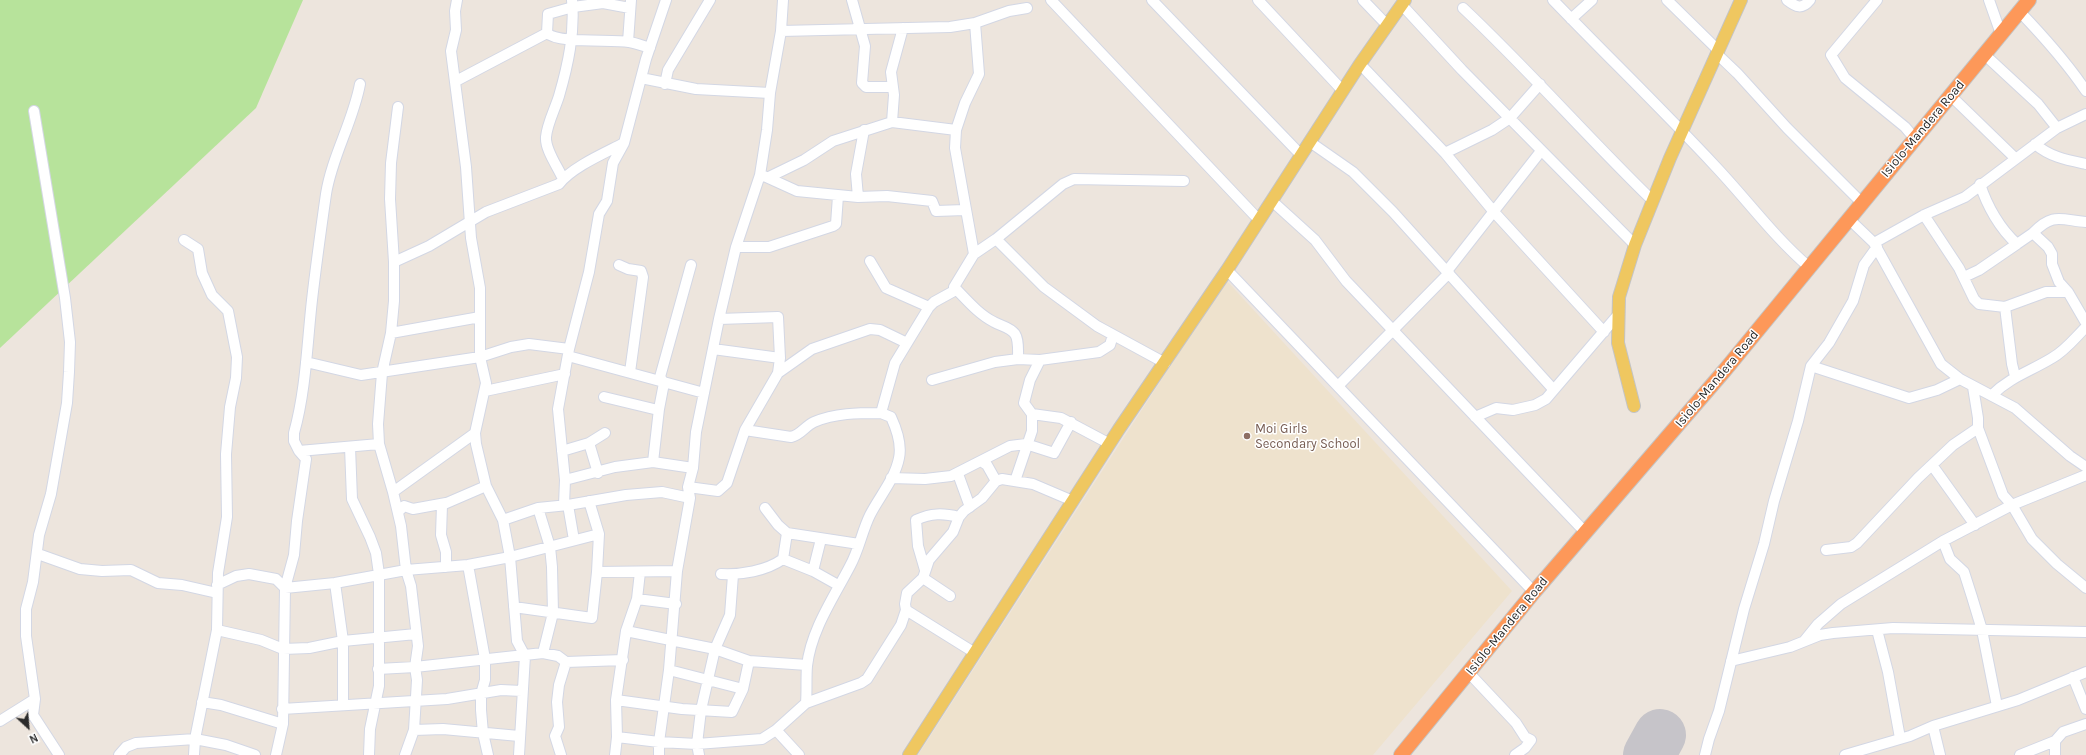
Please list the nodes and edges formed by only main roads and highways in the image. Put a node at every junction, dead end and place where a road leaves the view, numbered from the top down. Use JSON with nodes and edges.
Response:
{"nodes":[{"id":1,"x":1741,"y":0,"type":"edge"},
{"id":2,"x":2030,"y":0,"type":"edge"},
{"id":3,"x":1403,"y":3,"type":"edge"},
{"id":4,"x":1634,"y":406,"type":"dead end"},
{"id":5,"x":909,"y":755,"type":"edge"},
{"id":6,"x":1401,"y":755,"type":"edge"}],
"edges":[{"from":1,"to":4,"type":"main road"},
{"from":2,"to":6,"type":"highway","name":"Isiolo-Mandera Road"},
{"from":3,"to":5,"type":"main road"}]}
